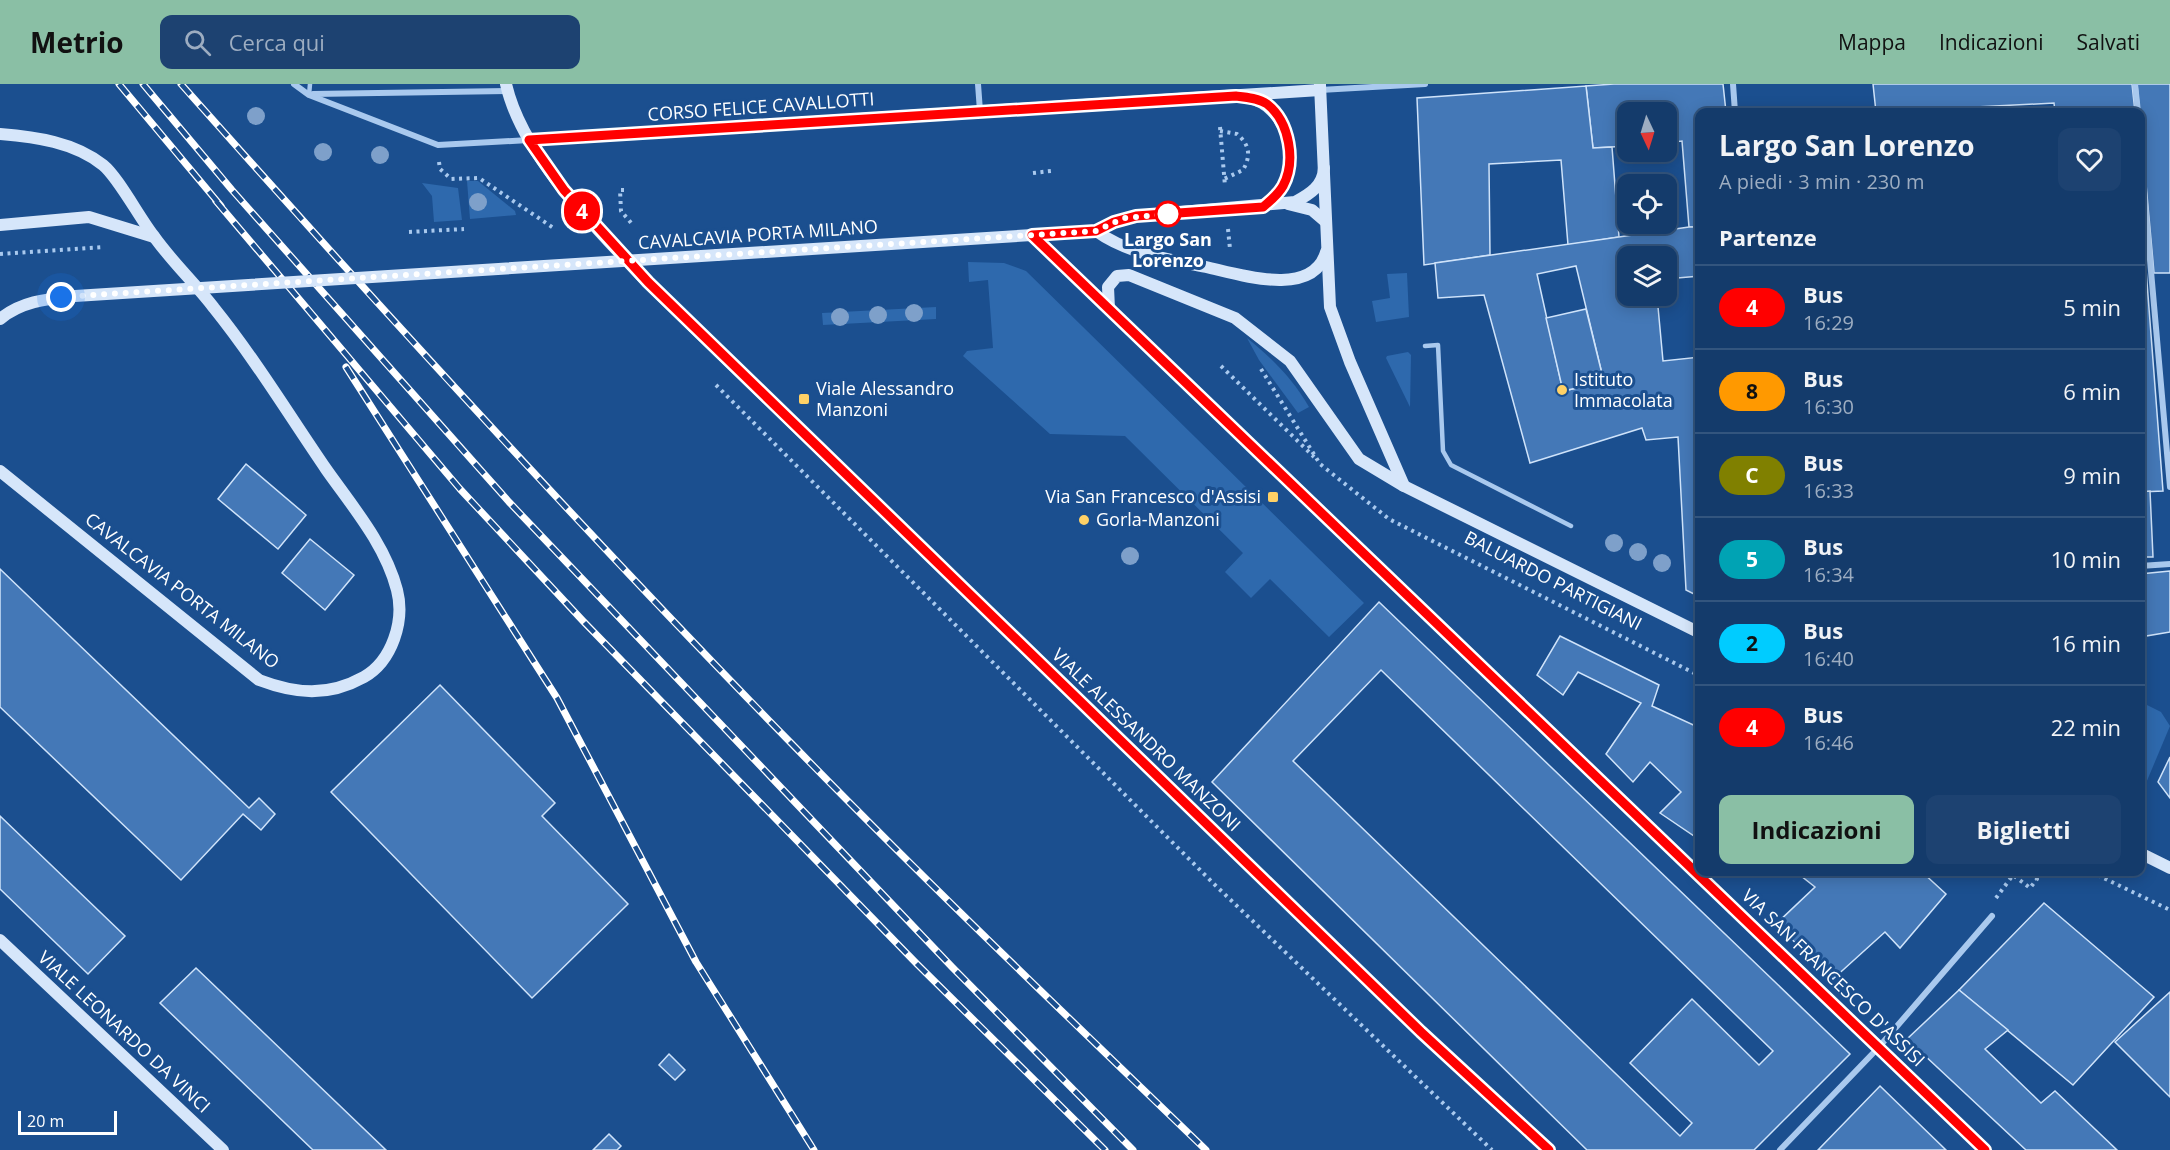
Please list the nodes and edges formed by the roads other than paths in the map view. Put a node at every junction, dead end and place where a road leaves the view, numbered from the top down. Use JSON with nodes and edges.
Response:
{"nodes":[{"id":1,"x":294,"y":84,"type":"edge"},
{"id":2,"x":310,"y":84,"type":"edge"},
{"id":3,"x":978,"y":84,"type":"edge"},
{"id":4,"x":1425,"y":84,"type":"edge"},
{"id":5,"x":1733,"y":84,"type":"edge"},
{"id":6,"x":2135,"y":84,"type":"edge"},
{"id":7,"x":1320,"y":87,"type":"edge"},
{"id":8,"x":506,"y":88,"type":"edge"},
{"id":9,"x":309,"y":94,"type":"junction"},
{"id":10,"x":1236,"y":96,"type":"junction"},
{"id":11,"x":1735,"y":108,"type":"edge"},
{"id":12,"x":2138,"y":108,"type":"edge"},
{"id":13,"x":980,"y":112,"type":"junction"},
{"id":14,"x":0,"y":134,"type":"edge"},
{"id":15,"x":529,"y":140,"type":"junction"},
{"id":16,"x":1324,"y":168,"type":"junction"},
{"id":17,"x":2145,"y":203,"type":"edge"},
{"id":18,"x":1286,"y":204,"type":"junction"},
{"id":19,"x":1263,"y":207,"type":"junction"},
{"id":20,"x":1326,"y":222,"type":"junction"},
{"id":21,"x":0,"y":225,"type":"edge"},
{"id":22,"x":1096,"y":231,"type":"junction"},
{"id":23,"x":1032,"y":235,"type":"junction"},
{"id":24,"x":154,"y":237,"type":"junction"},
{"id":25,"x":1327,"y":248,"type":"junction"},
{"id":26,"x":1109,"y":309,"type":"junction"},
{"id":27,"x":0,"y":319,"type":"edge"},
{"id":28,"x":1425,"y":346,"type":"dead end"},
{"id":29,"x":0,"y":471,"type":"edge"},
{"id":30,"x":1404,"y":486,"type":"junction"},
{"id":31,"x":2170,"y":487,"type":"edge"},
{"id":32,"x":1571,"y":526,"type":"dead end"},
{"id":33,"x":2170,"y":564,"type":"edge"},
{"id":34,"x":2145,"y":566,"type":"edge"},
{"id":35,"x":1695,"y":631,"type":"edge"},
{"id":36,"x":2145,"y":856,"type":"edge"},
{"id":37,"x":2170,"y":868,"type":"edge"},
{"id":38,"x":1695,"y":871,"type":"edge"},
{"id":39,"x":1701,"y":876,"type":"edge"},
{"id":40,"x":1992,"y":916,"type":"road end"},
{"id":41,"x":0,"y":940,"type":"edge"},
{"id":42,"x":1879,"y":1047,"type":"junction"},
{"id":43,"x":223,"y":1150,"type":"edge"},
{"id":44,"x":1548,"y":1150,"type":"edge"},
{"id":45,"x":1780,"y":1150,"type":"edge"},
{"id":46,"x":1985,"y":1150,"type":"edge"}],
"edges":[{"from":1,"to":9,"type":"street"},
{"from":2,"to":9,"type":"lane"},
{"from":3,"to":13,"type":"street"},
{"from":4,"to":7,"type":"street","name":"CORSO FELICE CAVALLOTTI"},
{"from":5,"to":11,"type":"street"},
{"from":6,"to":12,"type":"street"},
{"from":7,"to":10,"type":"main road","name":"CORSO FELICE CAVALLOTTI"},
{"from":7,"to":16,"type":"main road"},
{"from":8,"to":9,"type":"street"},
{"from":8,"to":15,"type":"main road","name":"VIALE ALESSANDRO MANZONI"},
{"from":9,"to":15,"type":"street"},
{"from":10,"to":13,"type":"main road","name":"CORSO FELICE CAVALLOTTI"},
{"from":10,"to":19,"type":"main road"},
{"from":13,"to":15,"type":"main road","name":"CORSO FELICE CAVALLOTTI"},
{"from":14,"to":24,"type":"main road","name":"CAVALCAVIA PORTA MILANO"},
{"from":15,"to":44,"type":"main road","name":"VIALE ALESSANDRO MANZONI"},
{"from":16,"to":18,"type":"main road"},
{"from":16,"to":20,"type":"main road"},
{"from":17,"to":31,"type":"street"},
{"from":18,"to":19,"type":"main road"},
{"from":18,"to":20,"type":"main road"},
{"from":19,"to":22,"type":"main road"},
{"from":20,"to":25,"type":"main road"},
{"from":21,"to":24,"type":"main road"},
{"from":22,"to":23,"type":"main road"},
{"from":22,"to":25,"type":"main road"},
{"from":23,"to":26,"type":"main road","name":"VIA SAN FRANCESCO D'ASSISI"},
{"from":23,"to":27,"type":"main road","name":"CAVALCAVIA PORTA MILANO","bridge":true},
{"from":24,"to":29,"type":"main road","name":"CAVALCAVIA PORTA MILANO"},
{"from":25,"to":30,"type":"main road"},
{"from":26,"to":30,"type":"main road"},
{"from":26,"to":38,"type":"main road","name":"VIA SAN FRANCESCO D'ASSISI"},
{"from":28,"to":32,"type":"lane"},
{"from":30,"to":35,"type":"main road","name":"BALUARDO PARTIGIANI"},
{"from":33,"to":34,"type":"street"},
{"from":36,"to":37,"type":"main road"},
{"from":39,"to":42,"type":"main road","name":"VIA SAN FRANCESCO D'ASSISI"},
{"from":40,"to":42,"type":"street"},
{"from":41,"to":43,"type":"main road","name":"VIALE LEONARDO DA VINCI"},
{"from":42,"to":45,"type":"street"},
{"from":42,"to":46,"type":"main road","name":"VIA SAN FRANCESCO D'ASSISI"}]}
